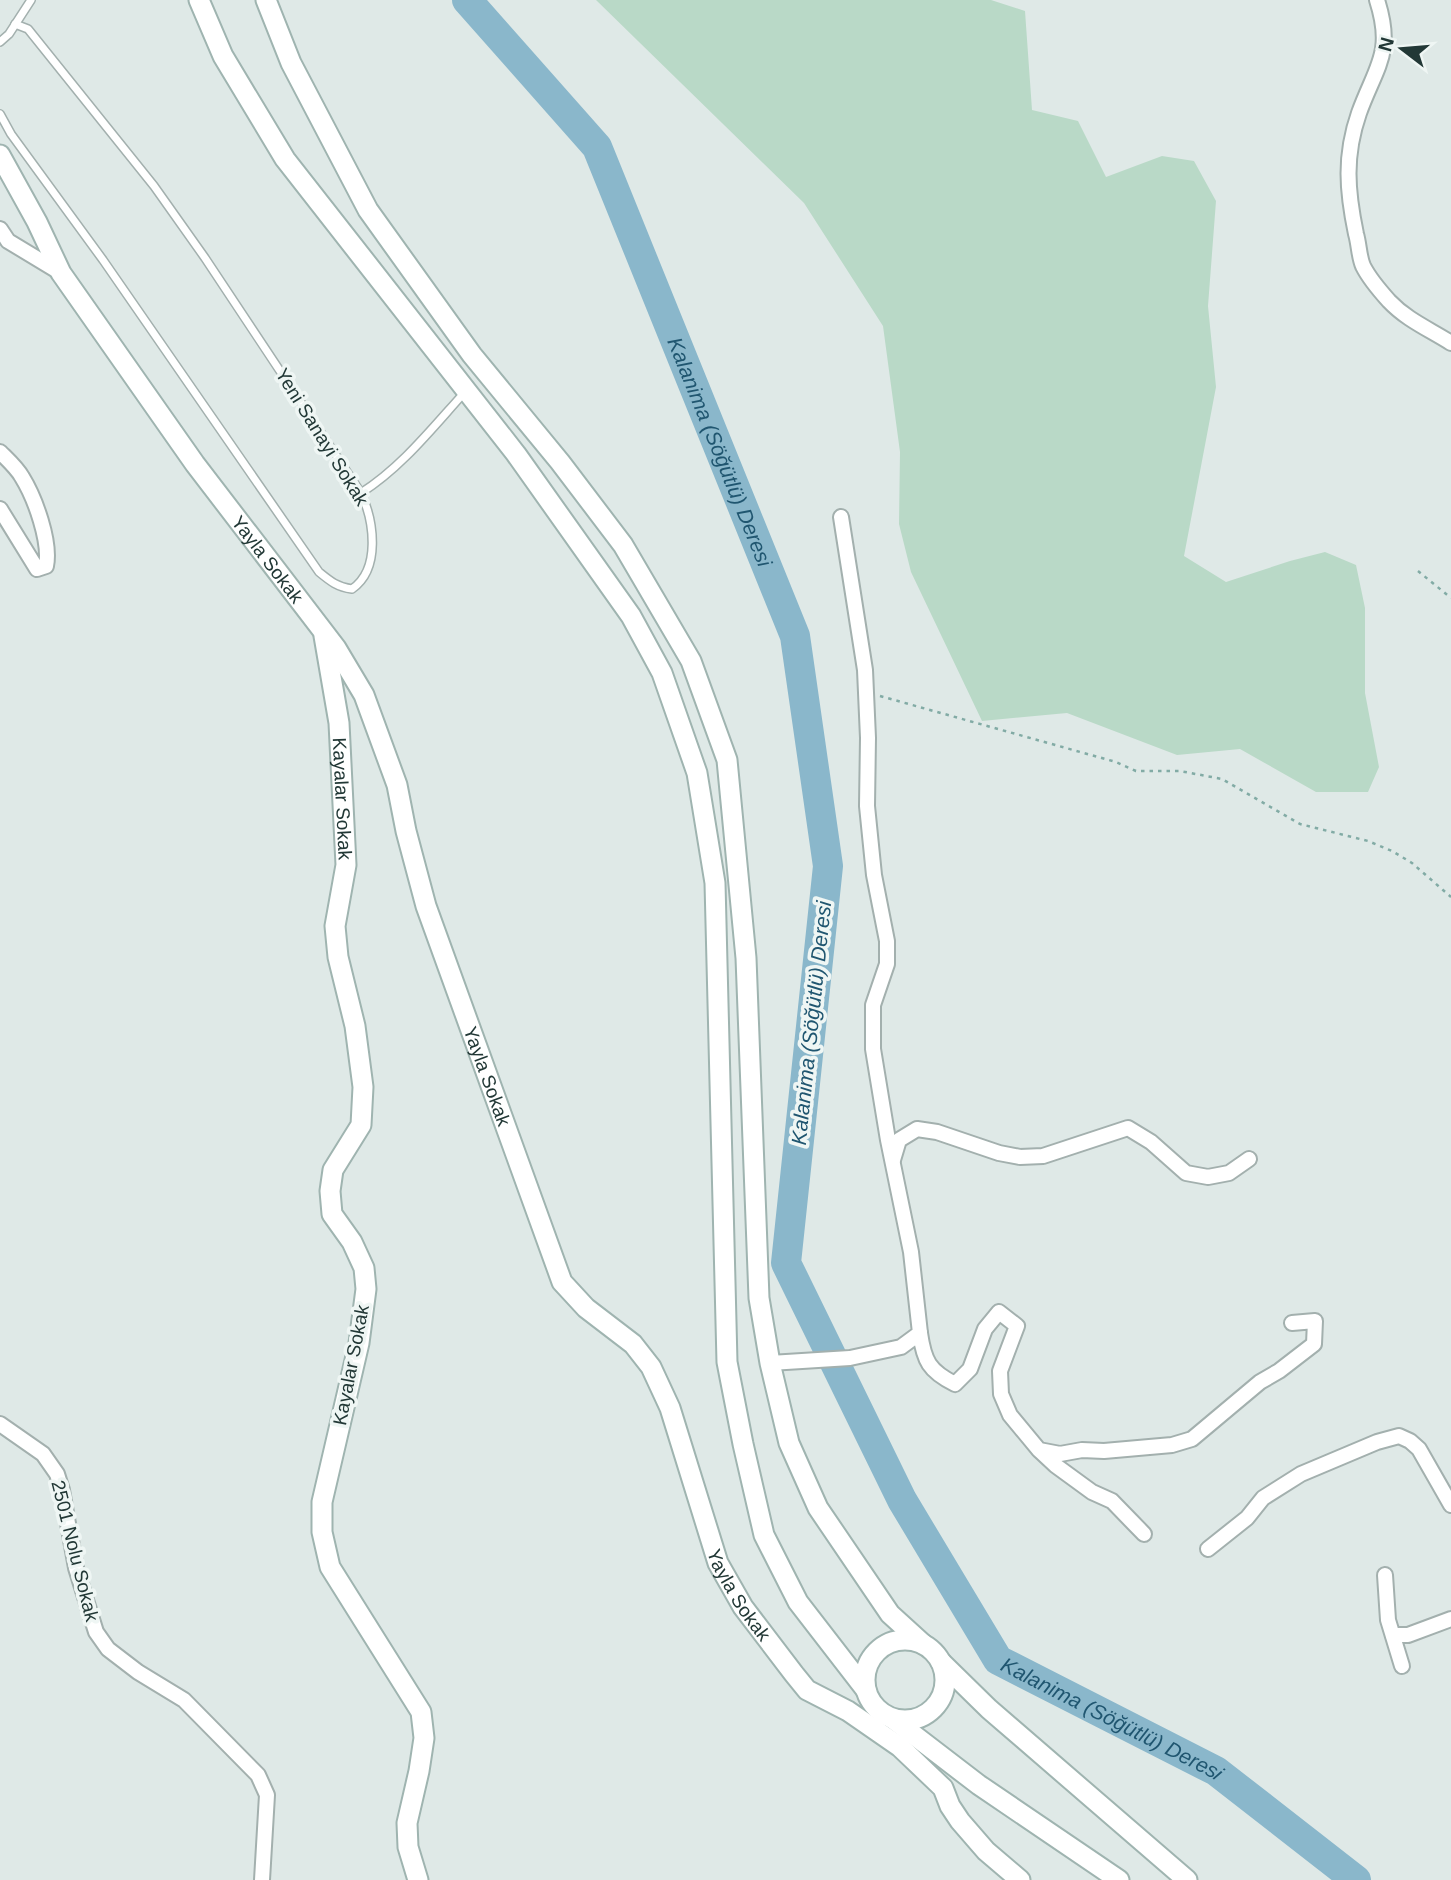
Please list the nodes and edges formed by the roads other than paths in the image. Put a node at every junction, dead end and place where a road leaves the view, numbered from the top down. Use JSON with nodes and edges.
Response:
{"nodes":[{"id":1,"x":31,"y":0,"type":"edge"},
{"id":2,"x":199,"y":0,"type":"edge"},
{"id":3,"x":266,"y":0,"type":"edge"},
{"id":4,"x":1377,"y":0,"type":"edge"},
{"id":5,"x":15,"y":24,"type":"junction"},
{"id":6,"x":0,"y":42,"type":"edge"},
{"id":7,"x":0,"y":114,"type":"edge"},
{"id":8,"x":0,"y":155,"type":"edge"},
{"id":9,"x":0,"y":229,"type":"edge"},
{"id":10,"x":61,"y":273,"type":"junction"},
{"id":11,"x":1451,"y":343,"type":"edge"},
{"id":12,"x":465,"y":392,"type":"junction"},
{"id":13,"x":0,"y":452,"type":"edge"},
{"id":14,"x":361,"y":494,"type":"junction"},
{"id":15,"x":0,"y":509,"type":"edge"},
{"id":16,"x":841,"y":517,"type":"dead end"},
{"id":17,"x":323,"y":630,"type":"junction"},
{"id":18,"x":1249,"y":1159,"type":"dead end"},
{"id":19,"x":893,"y":1161,"type":"junction"},
{"id":20,"x":1292,"y":1323,"type":"dead end"},
{"id":21,"x":919,"y":1333,"type":"junction"},
{"id":22,"x":770,"y":1363,"type":"junction"},
{"id":23,"x":0,"y":1424,"type":"edge"},
{"id":24,"x":1039,"y":1450,"type":"junction"},
{"id":25,"x":1451,"y":1505,"type":"edge"},
{"id":26,"x":1144,"y":1534,"type":"dead end"},
{"id":27,"x":1208,"y":1549,"type":"dead end"},
{"id":28,"x":1385,"y":1575,"type":"dead end"},
{"id":29,"x":1451,"y":1619,"type":"edge"},
{"id":30,"x":1393,"y":1635,"type":"junction"},
{"id":31,"x":923,"y":1644,"type":"junction"},
{"id":32,"x":941,"y":1662,"type":"junction"},
{"id":33,"x":1402,"y":1665,"type":"dead end"},
{"id":34,"x":866,"y":1690,"type":"junction"},
{"id":35,"x":893,"y":1719,"type":"junction"},
{"id":36,"x":262,"y":1880,"type":"edge"},
{"id":37,"x":418,"y":1880,"type":"edge"},
{"id":38,"x":1020,"y":1880,"type":"edge"},
{"id":39,"x":1119,"y":1880,"type":"edge"},
{"id":40,"x":1187,"y":1880,"type":"edge"}],
"edges":[{"from":1,"to":5,"type":"lane"},
{"from":2,"to":12,"type":"main road"},
{"from":3,"to":22,"type":"main road"},
{"from":4,"to":11,"type":"street"},
{"from":5,"to":6,"type":"lane"},
{"from":5,"to":14,"type":"lane","name":"Yeni Sanayi Sokak"},
{"from":7,"to":14,"type":"lane","name":"Yeni Sanayi Sokak"},
{"from":8,"to":10,"type":"main road"},
{"from":9,"to":10,"type":"street","name":"Yayla Sokak"},
{"from":10,"to":17,"type":"main road","name":"Yayla Sokak"},
{"from":12,"to":14,"type":"lane"},
{"from":12,"to":34,"type":"main road"},
{"from":13,"to":15,"type":"street"},
{"from":16,"to":19,"type":"street"},
{"from":17,"to":37,"type":"main road","name":"Kayalar Sokak"},
{"from":17,"to":38,"type":"main road","name":"Yayla Sokak"},
{"from":18,"to":19,"type":"street"},
{"from":19,"to":21,"type":"street"},
{"from":20,"to":24,"type":"street"},
{"from":21,"to":22,"type":"street"},
{"from":21,"to":24,"type":"street"},
{"from":22,"to":31,"type":"main road"},
{"from":23,"to":36,"type":"street","name":"2501 Nolu Sokak"},
{"from":24,"to":26,"type":"street"},
{"from":25,"to":27,"type":"street"},
{"from":28,"to":30,"type":"street"},
{"from":29,"to":30,"type":"street"},
{"from":30,"to":33,"type":"street"},
{"from":31,"to":32,"type":"main road"},
{"from":31,"to":34,"type":"main road"},
{"from":32,"to":35,"type":"main road"},
{"from":32,"to":40,"type":"main road"},
{"from":34,"to":35,"type":"main road"},
{"from":35,"to":39,"type":"main road"}]}
